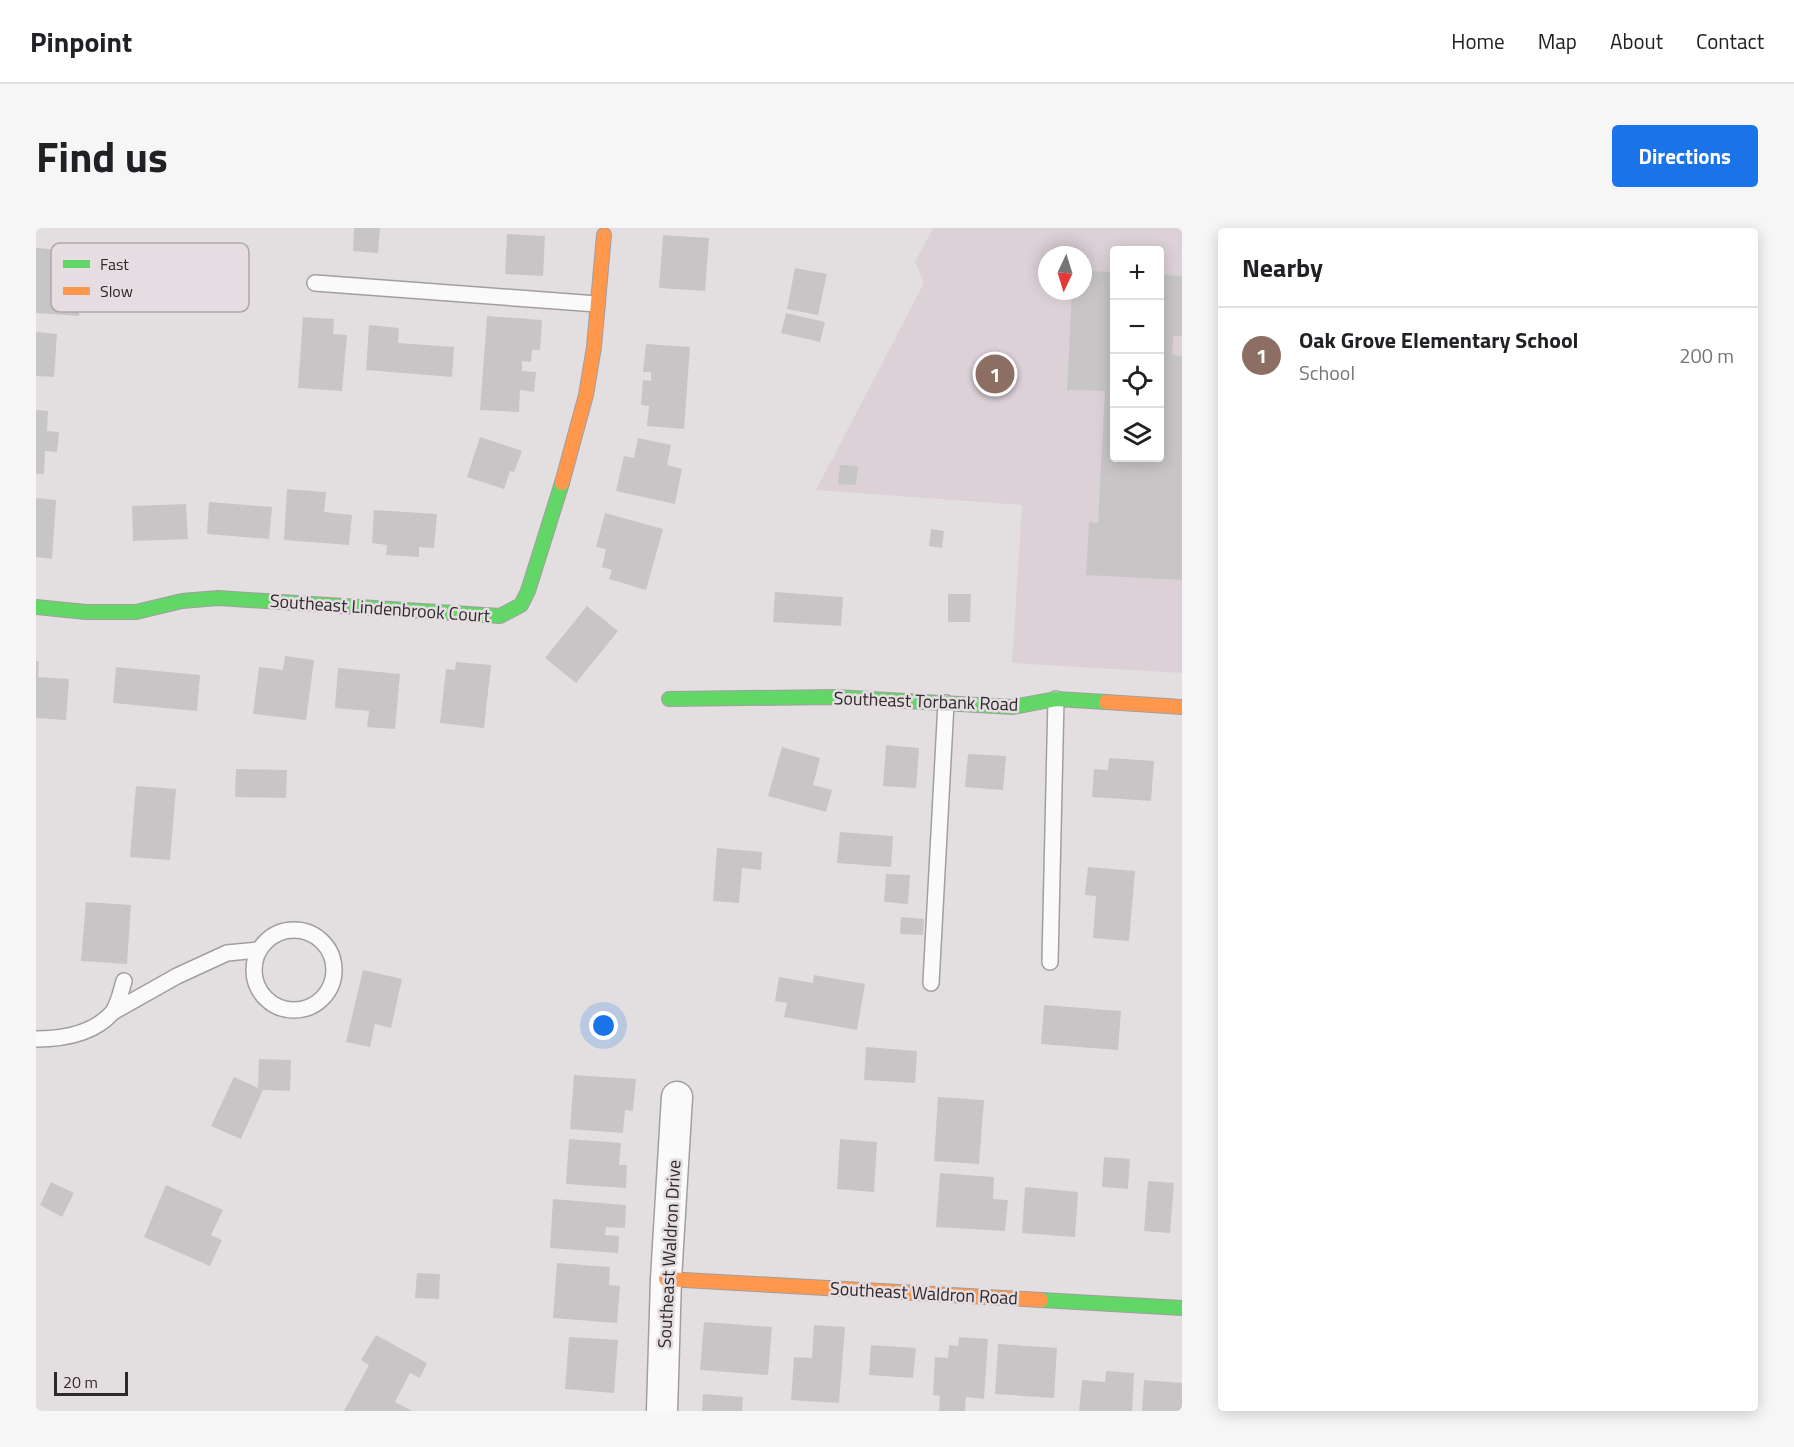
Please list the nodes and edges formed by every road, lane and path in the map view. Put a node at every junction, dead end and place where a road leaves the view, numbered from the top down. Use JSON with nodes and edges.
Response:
{"nodes":[{"id":1,"x":604,"y":235,"type":"dead end"},
{"id":2,"x":315,"y":283,"type":"dead end"},
{"id":3,"x":597,"y":304,"type":"junction"},
{"id":4,"x":36,"y":608,"type":"edge"},
{"id":5,"x":669,"y":699,"type":"dead end"},
{"id":6,"x":1056,"y":699,"type":"junction"},
{"id":7,"x":946,"y":703,"type":"junction"},
{"id":8,"x":1182,"y":707,"type":"edge"},
{"id":9,"x":259,"y":950,"type":"junction"},
{"id":10,"x":1050,"y":962,"type":"dead end"},
{"id":11,"x":124,"y":981,"type":"dead end"},
{"id":12,"x":931,"y":983,"type":"dead end"},
{"id":13,"x":113,"y":1012,"type":"junction"},
{"id":14,"x":36,"y":1039,"type":"edge"},
{"id":15,"x":677,"y":1096,"type":"dead end"},
{"id":16,"x":666,"y":1279,"type":"junction"},
{"id":17,"x":1182,"y":1308,"type":"edge"},
{"id":18,"x":662,"y":1411,"type":"edge"}],
"edges":[{"from":1,"to":3,"type":"street","name":"Southeast Lindenbrook Court"},
{"from":2,"to":3,"type":"lane"},
{"from":3,"to":4,"type":"street","name":"Southeast Lindenbrook Court"},
{"from":5,"to":7,"type":"street","name":"Southeast Torbank Road"},
{"from":6,"to":7,"type":"street","name":"Southeast Torbank Road"},
{"from":6,"to":8,"type":"street","name":"Southeast Torbank Road"},
{"from":6,"to":10,"type":"lane"},
{"from":7,"to":12,"type":"lane"},
{"from":9,"to":9,"type":"lane"},
{"from":9,"to":13,"type":"lane"},
{"from":11,"to":13,"type":"lane"},
{"from":13,"to":14,"type":"lane"},
{"from":15,"to":16,"type":"street","name":"Southeast Waldron Drive"},
{"from":16,"to":17,"type":"street","name":"Southeast Waldron Road"},
{"from":16,"to":18,"type":"street","name":"Southeast Waldron Drive"}]}
